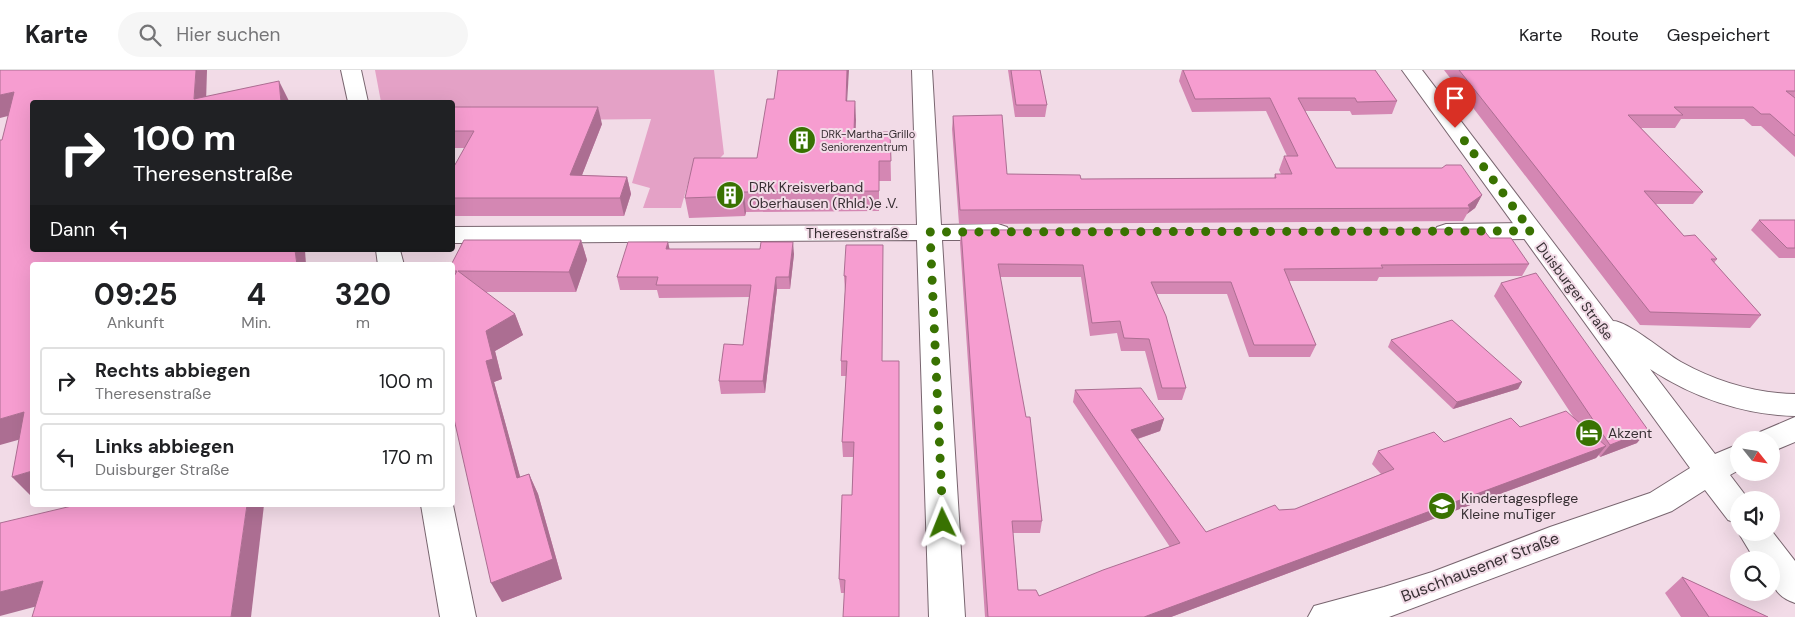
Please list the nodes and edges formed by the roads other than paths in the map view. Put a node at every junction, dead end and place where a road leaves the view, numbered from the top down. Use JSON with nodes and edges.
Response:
{"nodes":[{"id":1,"x":351,"y":70,"type":"edge"},
{"id":2,"x":922,"y":70,"type":"edge"},
{"id":3,"x":1412,"y":70,"type":"edge"},
{"id":4,"x":358,"y":100,"type":"edge"},
{"id":5,"x":1531,"y":231,"type":"junction"},
{"id":6,"x":930,"y":232,"type":"junction"},
{"id":7,"x":1019,"y":232,"type":"edge"},
{"id":8,"x":1423,"y":232,"type":"edge"},
{"id":9,"x":455,"y":235,"type":"edge"},
{"id":10,"x":1590,"y":311,"type":"junction"},
{"id":11,"x":1795,"y":405,"type":"edge"},
{"id":12,"x":1795,"y":428,"type":"edge"},
{"id":13,"x":1780,"y":436,"type":"edge"},
{"id":14,"x":1730,"y":461,"type":"edge"},
{"id":15,"x":1710,"y":471,"type":"junction"},
{"id":16,"x":1730,"y":499,"type":"edge"},
{"id":17,"x":437,"y":507,"type":"edge"},
{"id":18,"x":1761,"y":541,"type":"edge"},
{"id":19,"x":1795,"y":588,"type":"edge"},
{"id":20,"x":1388,"y":610,"type":"edge"},
{"id":21,"x":458,"y":617,"type":"edge"},
{"id":22,"x":947,"y":617,"type":"edge"},
{"id":23,"x":1326,"y":617,"type":"edge"}],
"edges":[{"from":1,"to":4,"type":"street"},
{"from":2,"to":6,"type":"street"},
{"from":3,"to":5,"type":"street","name":"Duisburger Straße"},
{"from":5,"to":8,"type":"street"},
{"from":5,"to":10,"type":"street","name":"Duisburger Straße"},
{"from":6,"to":7,"type":"street","name":"Theresenstraße"},
{"from":6,"to":9,"type":"street","name":"Theresenstraße"},
{"from":6,"to":22,"type":"street"},
{"from":10,"to":11,"type":"street"},
{"from":10,"to":15,"type":"street","name":"Duisburger Straße"},
{"from":12,"to":13,"type":"street"},
{"from":14,"to":15,"type":"street","name":"Buschhausener Straße"},
{"from":15,"to":16,"type":"street","name":"Duisburger Straße"},
{"from":15,"to":20,"type":"street","name":"Buschhausener Straße"},
{"from":17,"to":21,"type":"street"},
{"from":18,"to":19,"type":"street"},
{"from":20,"to":23,"type":"street","name":"Buschhausener Straße"}]}
